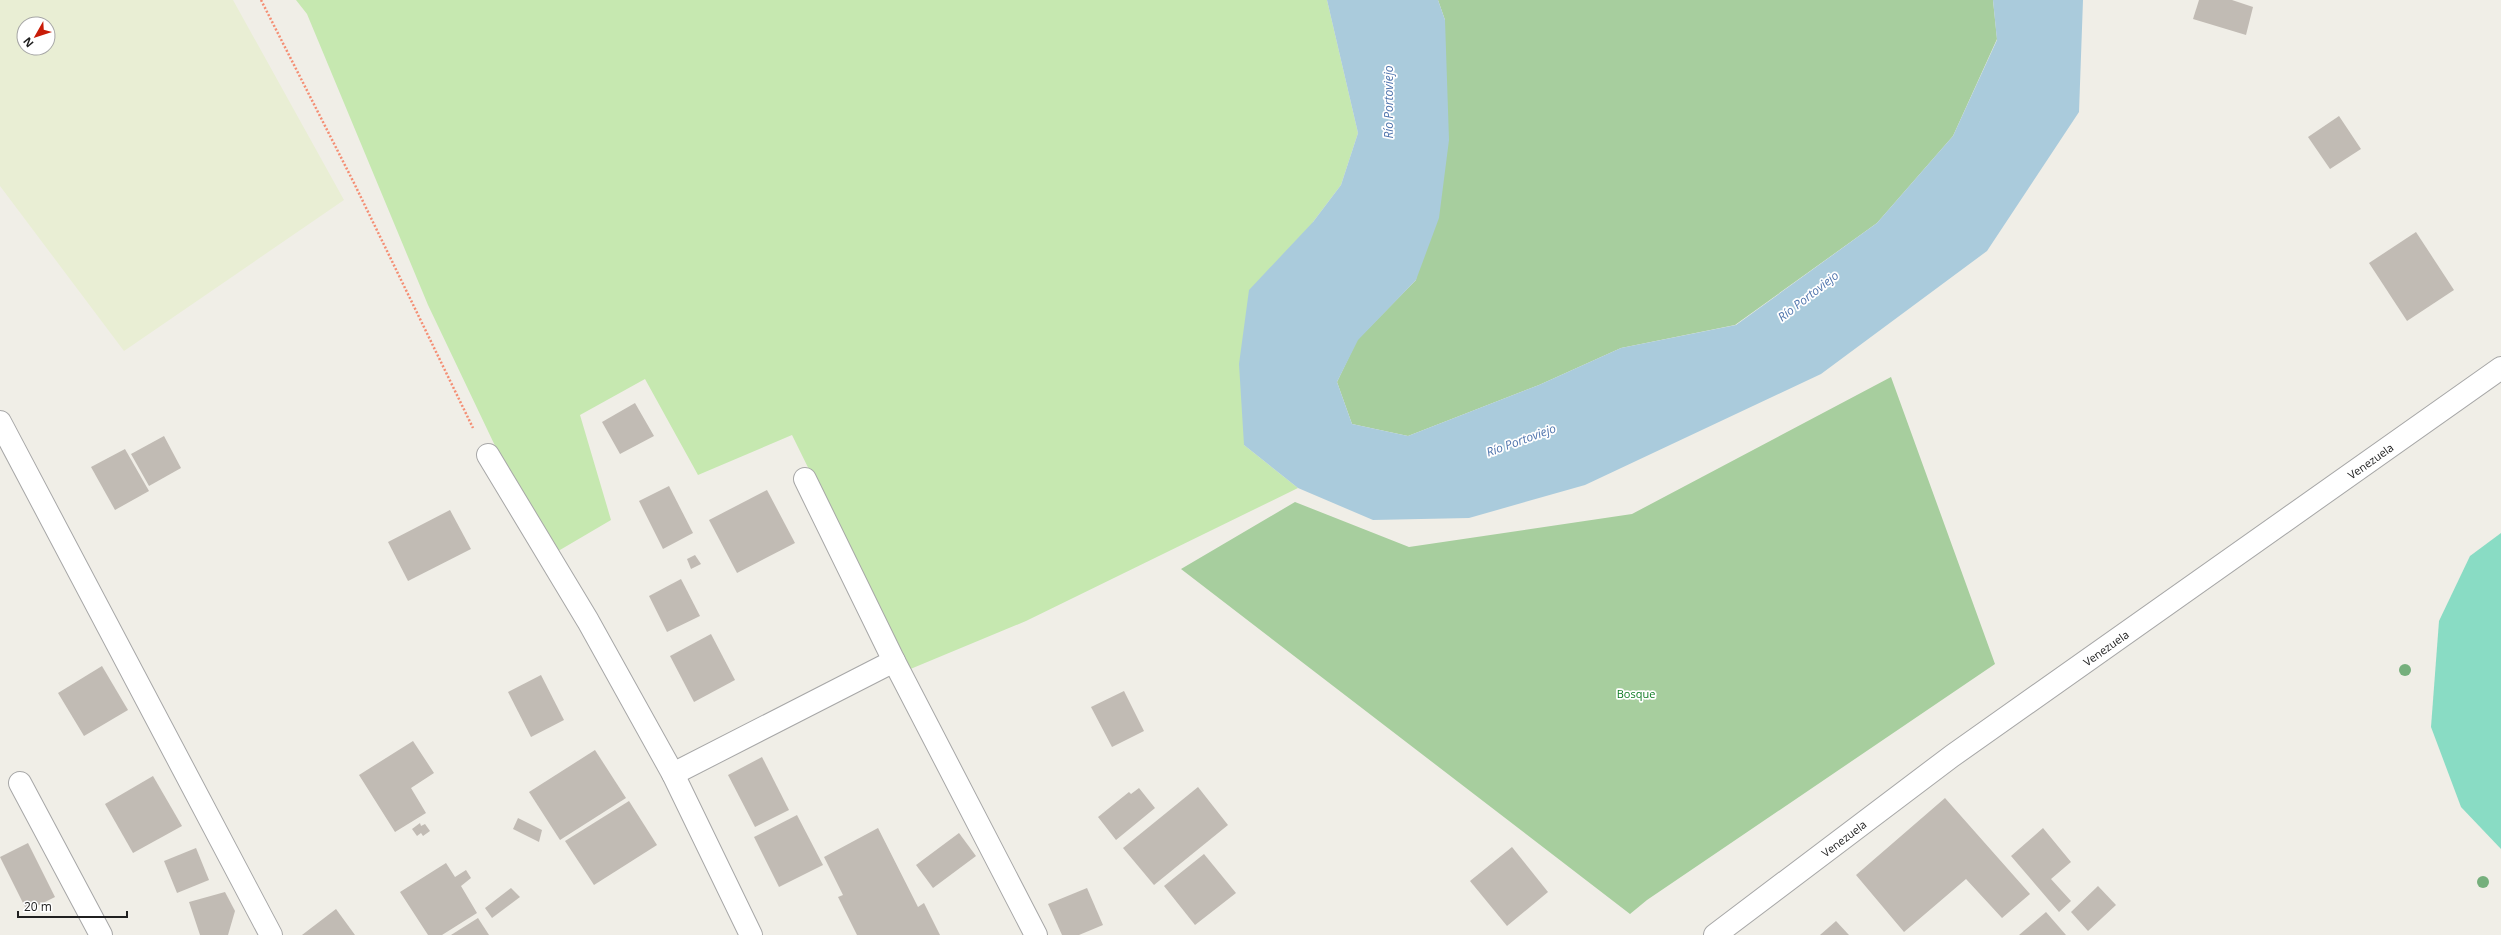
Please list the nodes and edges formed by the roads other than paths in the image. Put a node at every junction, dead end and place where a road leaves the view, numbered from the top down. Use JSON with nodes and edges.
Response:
{"nodes":[{"id":1,"x":2501,"y":368,"type":"edge"},
{"id":2,"x":0,"y":422,"type":"edge"},
{"id":3,"x":488,"y":455,"type":"road end"},
{"id":4,"x":805,"y":479,"type":"dead end"},
{"id":5,"x":894,"y":661,"type":"junction"},
{"id":6,"x":673,"y":774,"type":"junction"},
{"id":7,"x":20,"y":783,"type":"dead end"},
{"id":8,"x":101,"y":935,"type":"edge"},
{"id":9,"x":271,"y":935,"type":"edge"},
{"id":10,"x":751,"y":935,"type":"edge"},
{"id":11,"x":1036,"y":935,"type":"edge"},
{"id":12,"x":1714,"y":935,"type":"edge"}],
"edges":[{"from":1,"to":12,"type":"street","name":"Venezuela"},
{"from":2,"to":9,"type":"street"},
{"from":3,"to":6,"type":"street"},
{"from":4,"to":5,"type":"street"},
{"from":5,"to":6,"type":"street"},
{"from":5,"to":11,"type":"street"},
{"from":6,"to":10,"type":"street"},
{"from":7,"to":8,"type":"street"}]}
